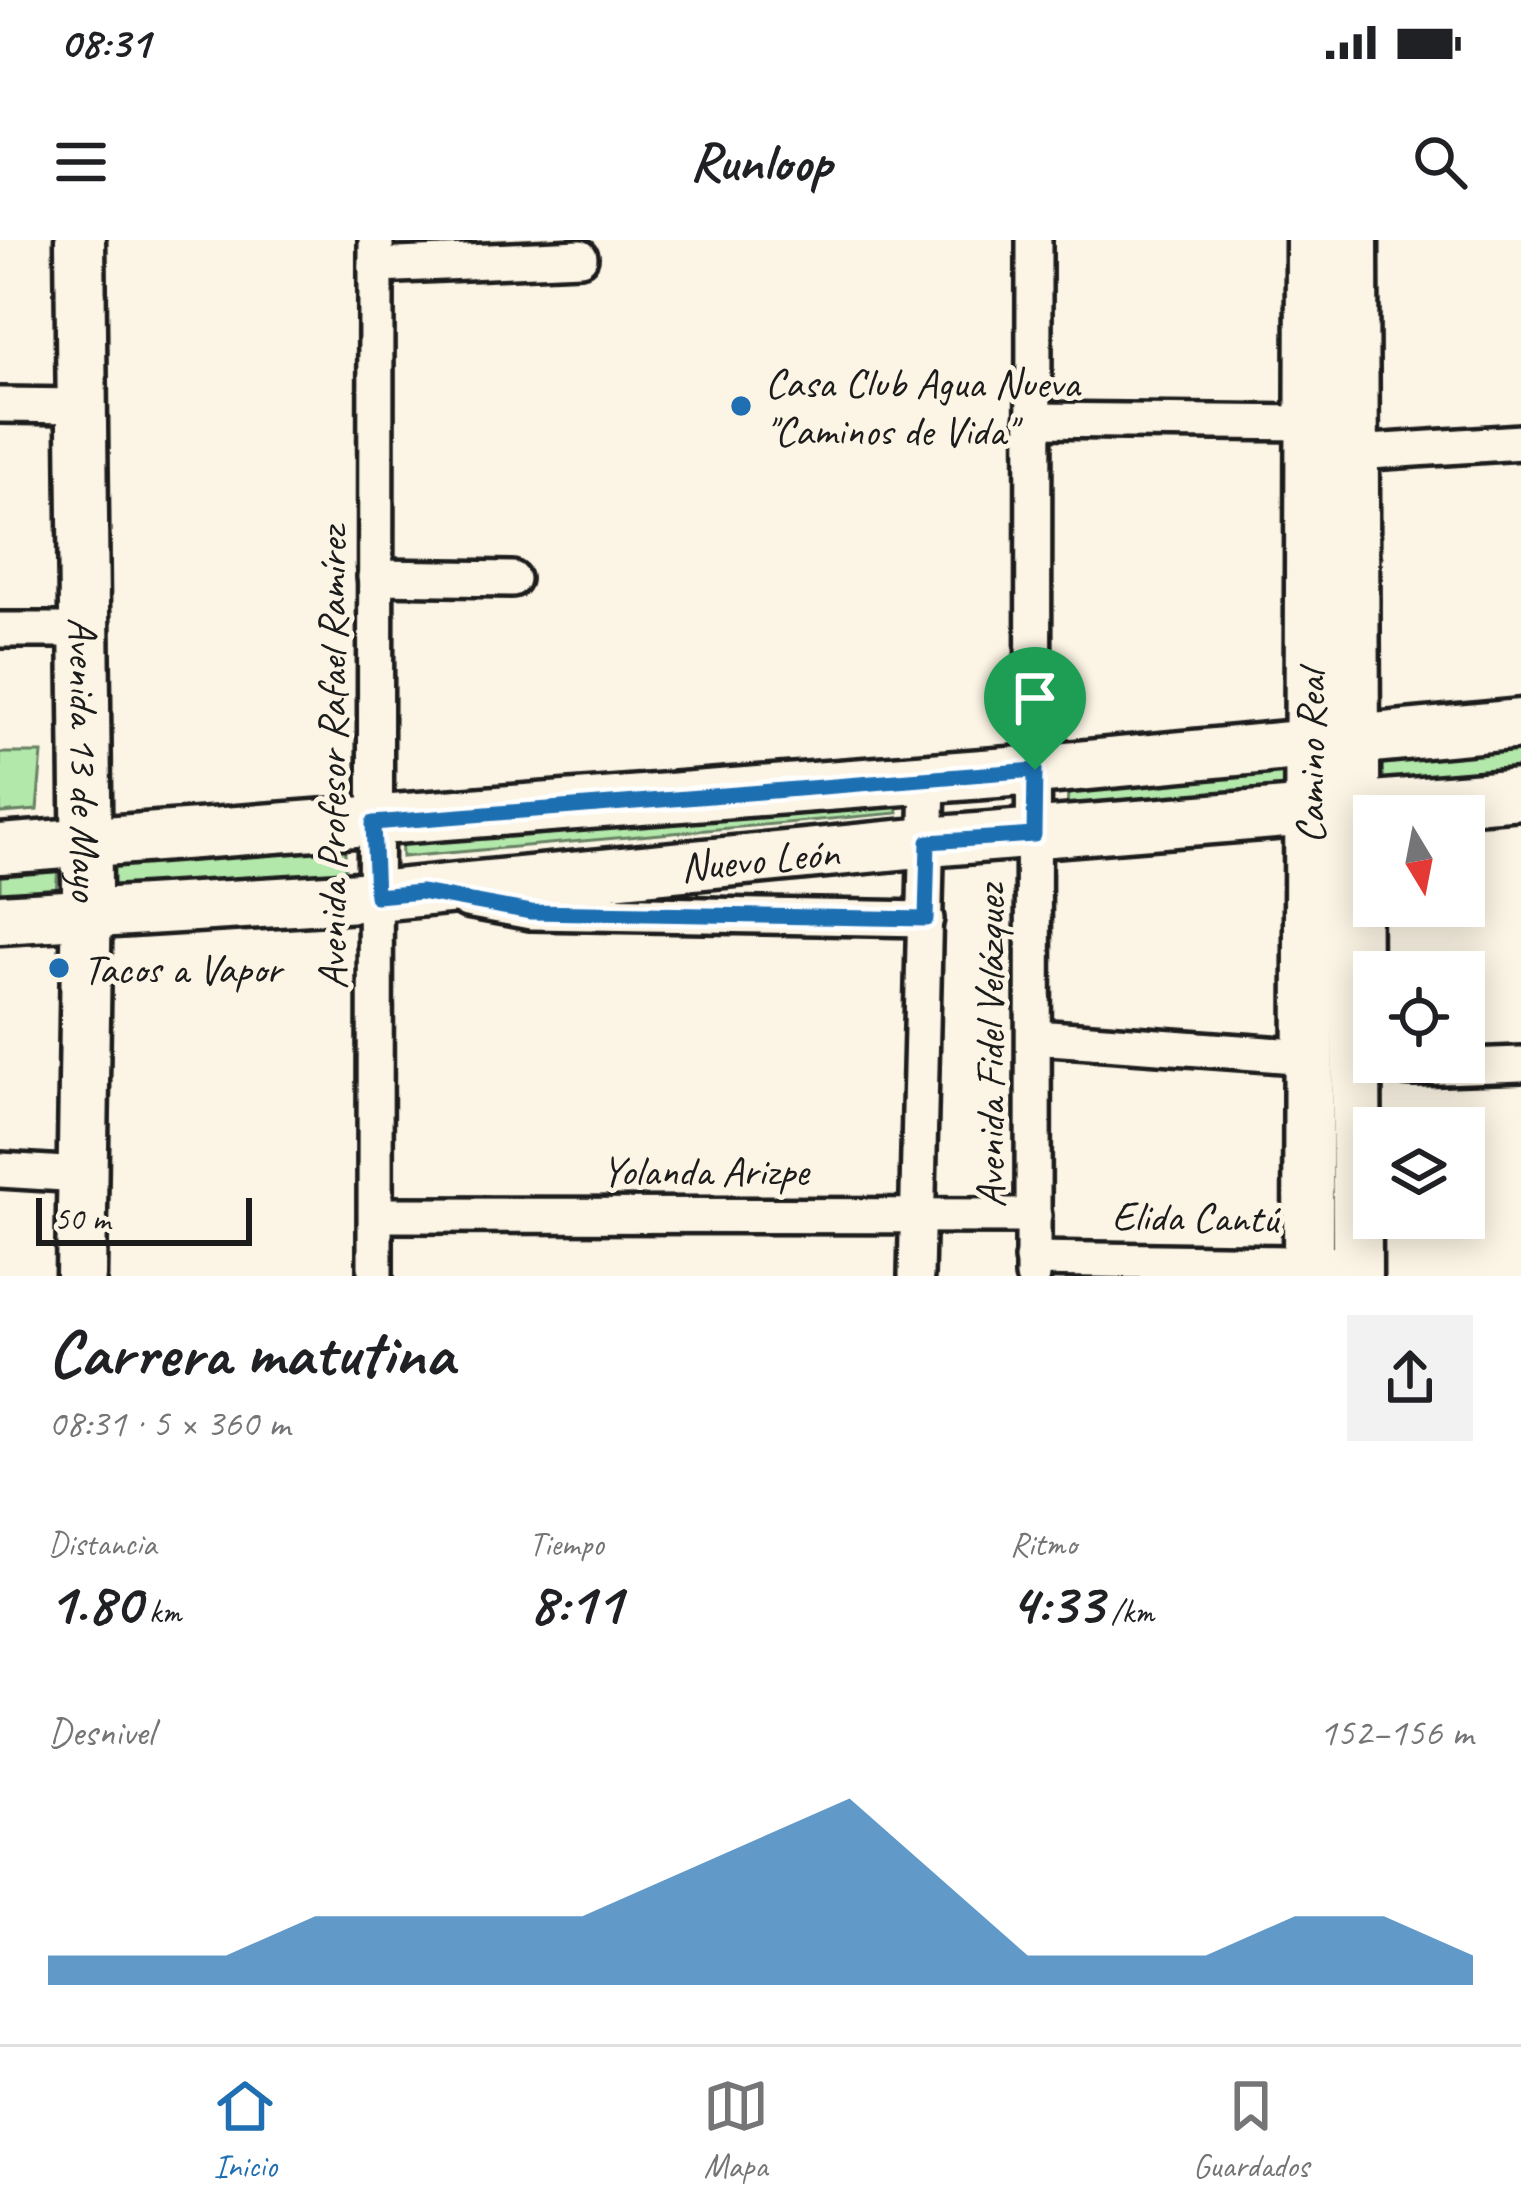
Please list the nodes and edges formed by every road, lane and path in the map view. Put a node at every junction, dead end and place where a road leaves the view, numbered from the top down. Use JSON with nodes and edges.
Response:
{"nodes":[{"id":1,"x":80,"y":240,"type":"edge"},
{"id":2,"x":1034,"y":240,"type":"edge"},
{"id":3,"x":1311,"y":240,"type":"edge"},
{"id":4,"x":1353,"y":240,"type":"edge"},
{"id":5,"x":376,"y":253,"type":"edge"},
{"id":6,"x":580,"y":257,"type":"dead end"},
{"id":7,"x":0,"y":405,"type":"edge"},
{"id":8,"x":81,"y":406,"type":"junction"},
{"id":9,"x":1033,"y":420,"type":"junction"},
{"id":10,"x":1310,"y":423,"type":"junction"},
{"id":11,"x":1521,"y":442,"type":"edge"},
{"id":12,"x":1355,"y":453,"type":"junction"},
{"id":13,"x":375,"y":577,"type":"junction"},
{"id":14,"x":512,"y":579,"type":"dead end"},
{"id":15,"x":0,"y":630,"type":"edge"},
{"id":16,"x":83,"y":630,"type":"junction"},
{"id":17,"x":1521,"y":724,"type":"edge"},
{"id":18,"x":1334,"y":739,"type":"junction"},
{"id":19,"x":1035,"y":770,"type":"junction"},
{"id":20,"x":928,"y":779,"type":"junction"},
{"id":21,"x":1521,"y":794,"type":"edge"},
{"id":22,"x":1333,"y":808,"type":"junction"},
{"id":23,"x":373,"y":823,"type":"junction"},
{"id":24,"x":1034,"y":835,"type":"junction"},
{"id":25,"x":928,"y":842,"type":"junction"},
{"id":26,"x":86,"y":843,"type":"junction"},
{"id":27,"x":0,"y":849,"type":"edge"},
{"id":28,"x":398,"y":894,"type":"junction"},
{"id":29,"x":86,"y":910,"type":"junction"},
{"id":30,"x":926,"y":919,"type":"junction"},
{"id":31,"x":0,"y":920,"type":"edge"},
{"id":32,"x":1353,"y":1013,"type":"edge"},
{"id":33,"x":1036,"y":1037,"type":"junction"},
{"id":34,"x":1310,"y":1057,"type":"junction"},
{"id":35,"x":1521,"y":1064,"type":"edge"},
{"id":36,"x":1485,"y":1065,"type":"edge"},
{"id":37,"x":1358,"y":1083,"type":"edge"},
{"id":38,"x":0,"y":1170,"type":"edge"},
{"id":39,"x":81,"y":1175,"type":"junction"},
{"id":40,"x":916,"y":1214,"type":"junction"},
{"id":41,"x":376,"y":1215,"type":"junction"},
{"id":42,"x":1034,"y":1216,"type":"junction"},
{"id":43,"x":1032,"y":1268,"type":"edge"},
{"id":44,"x":1308,"y":1269,"type":"edge"},
{"id":45,"x":1357,"y":1270,"type":"edge"},
{"id":46,"x":81,"y":1276,"type":"edge"},
{"id":47,"x":376,"y":1276,"type":"edge"},
{"id":48,"x":916,"y":1276,"type":"edge"}],
"edges":[{"from":1,"to":8,"type":"street","name":"Avenida 13 de Mayo"},
{"from":2,"to":9,"type":"street","name":"Avenida Fidel Velázquez"},
{"from":3,"to":10,"type":"street","name":"Camino Real"},
{"from":4,"to":12,"type":"street","name":"Camino Real"},
{"from":5,"to":6,"type":"street"},
{"from":5,"to":13,"type":"street","name":"Avenida Profesor Rafael Ramírez"},
{"from":7,"to":8,"type":"street"},
{"from":8,"to":16,"type":"street","name":"Avenida 13 de Mayo"},
{"from":9,"to":10,"type":"street"},
{"from":9,"to":19,"type":"street","name":"Avenida Fidel Velázquez"},
{"from":10,"to":18,"type":"street","name":"Camino Real"},
{"from":11,"to":12,"type":"street"},
{"from":12,"to":18,"type":"street","name":"Camino Real"},
{"from":13,"to":14,"type":"street"},
{"from":13,"to":23,"type":"street","name":"Avenida Profesor Rafael Ramírez"},
{"from":15,"to":16,"type":"street"},
{"from":16,"to":26,"type":"street","name":"Avenida 13 de Mayo"},
{"from":17,"to":18,"type":"street","name":"Nuevo León"},
{"from":18,"to":19,"type":"street","name":"Nuevo León"},
{"from":18,"to":22,"type":"street","name":"Camino Real"},
{"from":19,"to":20,"type":"street","name":"Nuevo León"},
{"from":19,"to":24,"type":"street","name":"Avenida Fidel Velázquez"},
{"from":20,"to":23,"type":"street","name":"Nuevo León"},
{"from":20,"to":25,"type":"street"},
{"from":21,"to":22,"type":"street","name":"Nuevo León"},
{"from":22,"to":24,"type":"street","name":"Nuevo León"},
{"from":22,"to":32,"type":"street","name":"Camino Real"},
{"from":22,"to":34,"type":"street","name":"Camino Real"},
{"from":23,"to":26,"type":"street","name":"Nuevo León"},
{"from":23,"to":28,"type":"street","name":"Avenida Profesor Rafael Ramírez"},
{"from":24,"to":25,"type":"street","name":"Nuevo León"},
{"from":24,"to":33,"type":"street","name":"Avenida Fidel Velázquez"},
{"from":25,"to":28,"type":"street","name":"Nuevo León"},
{"from":25,"to":30,"type":"street"},
{"from":26,"to":27,"type":"street","name":"Nuevo León"},
{"from":26,"to":29,"type":"street","name":"Avenida 13 de Mayo"},
{"from":28,"to":29,"type":"street","name":"Nuevo León"},
{"from":28,"to":30,"type":"street"},
{"from":28,"to":41,"type":"street","name":"Avenida Profesor Rafael Ramírez"},
{"from":29,"to":31,"type":"street","name":"Nuevo León"},
{"from":29,"to":39,"type":"street","name":"Avenida 13 de Mayo"},
{"from":30,"to":40,"type":"street"},
{"from":33,"to":34,"type":"street"},
{"from":33,"to":42,"type":"street","name":"Avenida Fidel Velázquez"},
{"from":34,"to":44,"type":"street","name":"Camino Real"},
{"from":35,"to":36,"type":"street"},
{"from":37,"to":45,"type":"street","name":"Camino Real"},
{"from":38,"to":39,"type":"street"},
{"from":39,"to":46,"type":"street","name":"Avenida 13 de Mayo"},
{"from":40,"to":41,"type":"street","name":"Yolanda Arizpe"},
{"from":40,"to":42,"type":"street","name":"Yolanda Arizpe"},
{"from":40,"to":48,"type":"street"},
{"from":41,"to":47,"type":"street","name":"Avenida Profesor Rafael Ramírez"},
{"from":42,"to":43,"type":"street","name":"Avenida Fidel Velázquez"},
{"from":43,"to":44,"type":"street","name":"Elida Cantú"},
{"from":44,"to":45,"type":"street","name":"Elida Cantú"}]}
